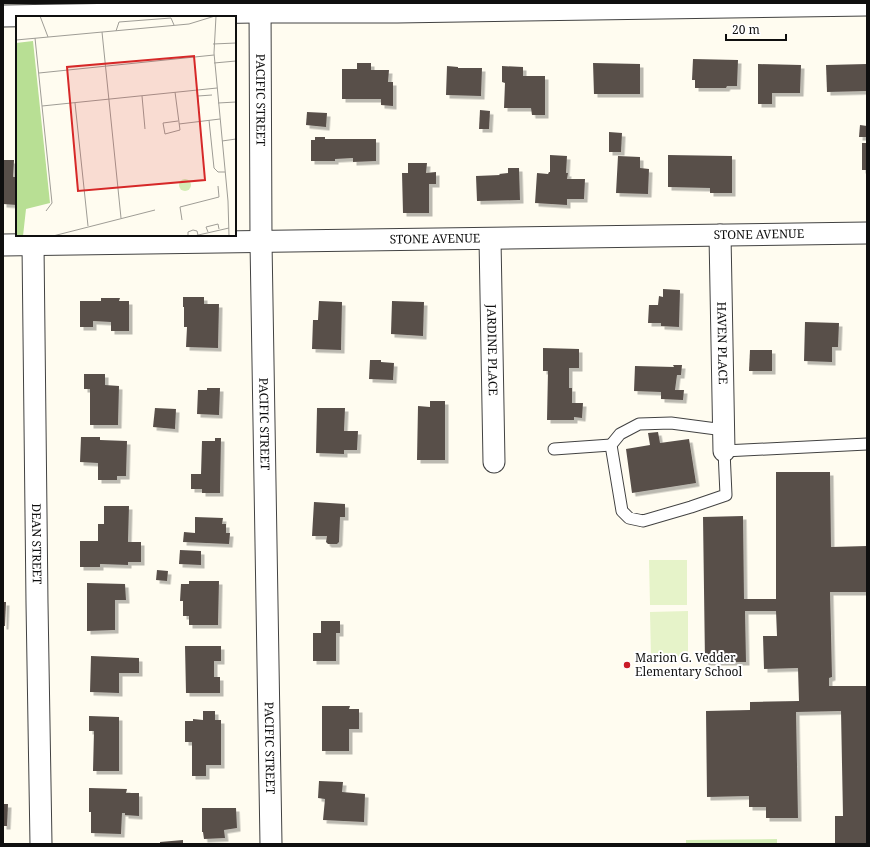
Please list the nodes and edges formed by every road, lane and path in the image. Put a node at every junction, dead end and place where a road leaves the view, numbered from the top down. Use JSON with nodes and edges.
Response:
{"nodes":[{"id":1,"x":867,"y":5,"type":"edge"},
{"id":2,"x":260,"y":8,"type":"edge"},
{"id":3,"x":3,"y":16,"type":"edge"},
{"id":4,"x":867,"y":233,"type":"edge"},
{"id":5,"x":720,"y":235,"type":"junction"},
{"id":6,"x":490,"y":239,"type":"junction"},
{"id":7,"x":261,"y":242,"type":"junction"},
{"id":8,"x":3,"y":245,"type":"edge"},
{"id":9,"x":33,"y":245,"type":"junction"},
{"id":10,"x":724,"y":430,"type":"junction"},
{"id":11,"x":867,"y":444,"type":"edge"},
{"id":12,"x":611,"y":446,"type":"junction"},
{"id":13,"x":554,"y":449,"type":"dead end"},
{"id":14,"x":724,"y":451,"type":"junction"},
{"id":15,"x":494,"y":462,"type":"dead end"},
{"id":16,"x":41,"y":844,"type":"edge"},
{"id":17,"x":271,"y":844,"type":"edge"}],
"edges":[{"from":1,"to":2,"type":"street"},
{"from":2,"to":3,"type":"street"},
{"from":2,"to":7,"type":"street","name":"PACIFIC STREET"},
{"from":4,"to":5,"type":"street","name":"STONE AVENUE"},
{"from":5,"to":6,"type":"street","name":"STONE AVENUE"},
{"from":5,"to":10,"type":"street","name":"HAVEN PLACE"},
{"from":6,"to":7,"type":"street","name":"STONE AVENUE"},
{"from":6,"to":15,"type":"street","name":"JARDINE PLACE"},
{"from":7,"to":9,"type":"street","name":"STONE AVENUE"},
{"from":7,"to":17,"type":"street","name":"PACIFIC STREET"},
{"from":8,"to":9,"type":"street","name":"STONE AVENUE"},
{"from":9,"to":16,"type":"street","name":"DEAN STREET"},
{"from":10,"to":12,"type":"lane"},
{"from":10,"to":14,"type":"street","name":"HAVEN PLACE"},
{"from":11,"to":14,"type":"lane"},
{"from":12,"to":13,"type":"lane"},
{"from":12,"to":14,"type":"lane"}]}
